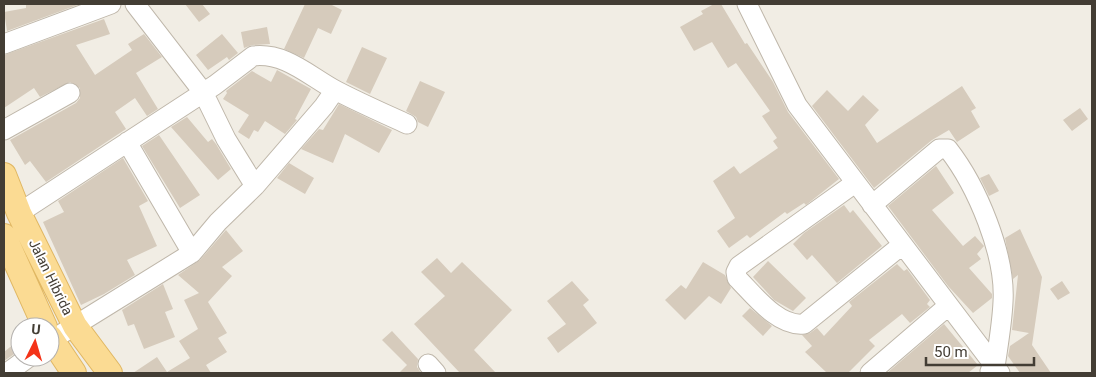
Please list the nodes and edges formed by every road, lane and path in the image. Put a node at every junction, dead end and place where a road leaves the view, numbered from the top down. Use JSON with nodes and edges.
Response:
{"nodes":[{"id":1,"x":111,"y":4,"type":"edge"},
{"id":2,"x":135,"y":4,"type":"edge"},
{"id":3,"x":747,"y":4,"type":"edge"},
{"id":4,"x":4,"y":44,"type":"edge"},
{"id":5,"x":335,"y":90,"type":"junction"},
{"id":6,"x":203,"y":92,"type":"junction"},
{"id":7,"x":70,"y":93,"type":"dead end"},
{"id":8,"x":407,"y":124,"type":"dead end"},
{"id":9,"x":4,"y":130,"type":"edge"},
{"id":10,"x":127,"y":142,"type":"junction"},
{"id":11,"x":4,"y":175,"type":"edge"},
{"id":12,"x":855,"y":183,"type":"junction"},
{"id":13,"x":255,"y":186,"type":"junction"},
{"id":14,"x":872,"y":205,"type":"junction"},
{"id":15,"x":20,"y":213,"type":"junction"},
{"id":16,"x":4,"y":236,"type":"edge"},
{"id":17,"x":902,"y":245,"type":"junction"},
{"id":18,"x":192,"y":253,"type":"junction"},
{"id":19,"x":948,"y":306,"type":"junction"},
{"id":20,"x":40,"y":317,"type":"edge"},
{"id":21,"x":75,"y":326,"type":"junction"},
{"id":22,"x":60,"y":332,"type":"edge"},
{"id":23,"x":60,"y":352,"type":"edge"},
{"id":24,"x":994,"y":371,"type":"edge"},
{"id":25,"x":74,"y":373,"type":"edge"},
{"id":26,"x":110,"y":373,"type":"edge"},
{"id":27,"x":870,"y":373,"type":"edge"}],
"edges":[{"from":1,"to":4,"type":"street"},
{"from":2,"to":6,"type":"street"},
{"from":3,"to":12,"type":"street"},
{"from":5,"to":6,"type":"street"},
{"from":5,"to":8,"type":"street"},
{"from":5,"to":13,"type":"street"},
{"from":6,"to":10,"type":"street"},
{"from":6,"to":13,"type":"street"},
{"from":7,"to":9,"type":"street"},
{"from":10,"to":15,"type":"street"},
{"from":10,"to":18,"type":"street"},
{"from":11,"to":15,"type":"main road","name":"Jalan Hibrida"},
{"from":12,"to":14,"type":"street"},
{"from":12,"to":17,"type":"street"},
{"from":13,"to":18,"type":"street"},
{"from":14,"to":17,"type":"street"},
{"from":14,"to":24,"type":"street"},
{"from":15,"to":21,"type":"main road","name":"Jalan Hibrida"},
{"from":16,"to":20,"type":"main road"},
{"from":17,"to":19,"type":"street"},
{"from":18,"to":21,"type":"street"},
{"from":19,"to":24,"type":"street"},
{"from":19,"to":27,"type":"street"},
{"from":21,"to":22,"type":"street"},
{"from":21,"to":26,"type":"main road","name":"Jalan Hibrida"},
{"from":23,"to":25,"type":"main road"}]}
